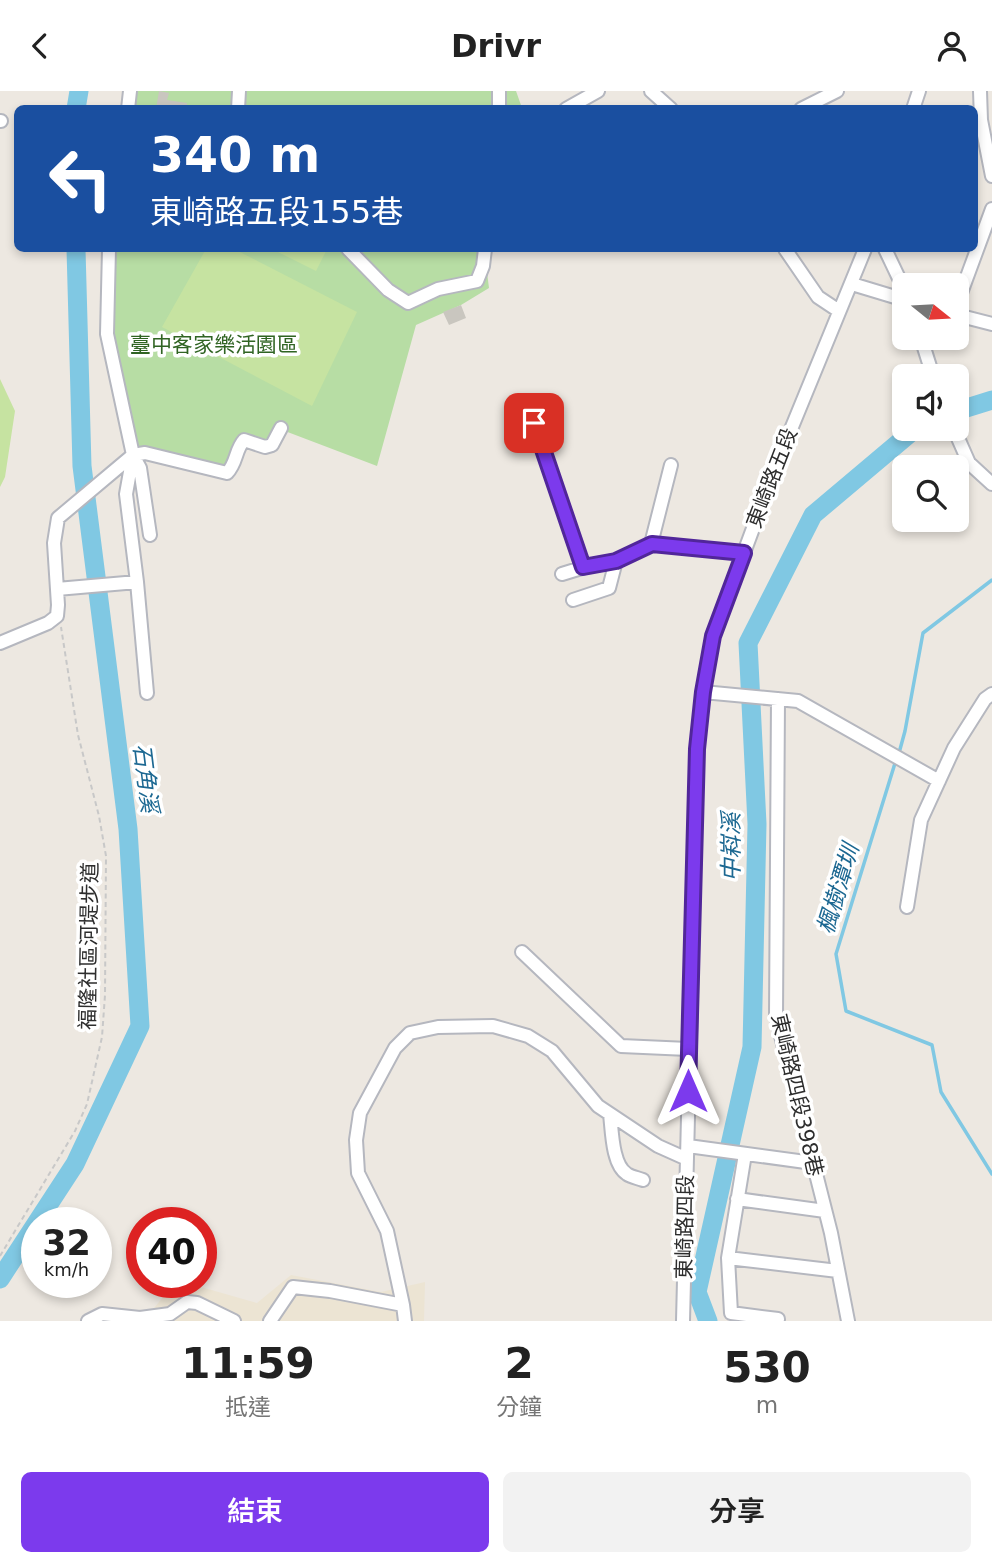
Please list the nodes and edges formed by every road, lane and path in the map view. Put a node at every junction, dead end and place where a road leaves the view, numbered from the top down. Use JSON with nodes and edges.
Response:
{"nodes":[{"id":1,"x":598,"y":91,"type":"edge"},
{"id":2,"x":651,"y":91,"type":"edge"},
{"id":3,"x":837,"y":91,"type":"edge"},
{"id":4,"x":980,"y":91,"type":"edge"},
{"id":5,"x":573,"y":105,"type":"edge"},
{"id":6,"x":667,"y":105,"type":"edge"},
{"id":7,"x":809,"y":105,"type":"edge"},
{"id":8,"x":992,"y":176,"type":"edge"},
{"id":9,"x":992,"y":209,"type":"edge"},
{"id":10,"x":978,"y":247,"type":"edge"},
{"id":11,"x":109,"y":252,"type":"edge"},
{"id":12,"x":351,"y":252,"type":"edge"},
{"id":13,"x":485,"y":252,"type":"edge"},
{"id":14,"x":787,"y":252,"type":"edge"},
{"id":15,"x":864,"y":252,"type":"edge"},
{"id":16,"x":886,"y":252,"type":"edge"},
{"id":17,"x":976,"y":252,"type":"edge"},
{"id":18,"x":896,"y":273,"type":"edge"},
{"id":19,"x":968,"y":273,"type":"edge"},
{"id":20,"x":852,"y":284,"type":"junction"},
{"id":21,"x":892,"y":296,"type":"edge"},
{"id":22,"x":839,"y":311,"type":"junction"},
{"id":23,"x":970,"y":318,"type":"edge"},
{"id":24,"x":992,"y":324,"type":"edge"},
{"id":25,"x":534,"y":423,"type":"dead end"},
{"id":26,"x":281,"y":428,"type":"dead end"},
{"id":27,"x":959,"y":441,"type":"edge"},
{"id":28,"x":133,"y":455,"type":"junction"},
{"id":29,"x":671,"y":465,"type":"dead end"},
{"id":30,"x":992,"y":484,"type":"edge"},
{"id":31,"x":150,"y":535,"type":"dead end"},
{"id":32,"x":652,"y":544,"type":"junction"},
{"id":33,"x":744,"y":553,"type":"junction"},
{"id":34,"x":616,"y":561,"type":"junction"},
{"id":35,"x":583,"y":567,"type":"junction"},
{"id":36,"x":562,"y":574,"type":"dead end"},
{"id":37,"x":137,"y":583,"type":"junction"},
{"id":38,"x":57,"y":589,"type":"junction"},
{"id":39,"x":573,"y":600,"type":"dead end"},
{"id":40,"x":57,"y":616,"type":"junction"},
{"id":41,"x":0,"y":643,"type":"edge"},
{"id":42,"x":703,"y":692,"type":"junction"},
{"id":43,"x":147,"y":693,"type":"dead end"},
{"id":44,"x":992,"y":694,"type":"edge"},
{"id":45,"x":778,"y":699,"type":"junction"},
{"id":46,"x":939,"y":781,"type":"junction"},
{"id":47,"x":907,"y":907,"type":"dead end"},
{"id":48,"x":522,"y":952,"type":"dead end"},
{"id":49,"x":688,"y":1049,"type":"junction"},
{"id":50,"x":610,"y":1115,"type":"junction"},
{"id":51,"x":688,"y":1146,"type":"junction"},
{"id":52,"x":745,"y":1154,"type":"junction"},
{"id":53,"x":813,"y":1163,"type":"junction"},
{"id":54,"x":643,"y":1180,"type":"dead end"},
{"id":55,"x":737,"y":1199,"type":"junction"},
{"id":56,"x":825,"y":1211,"type":"junction"},
{"id":57,"x":0,"y":1256,"type":"edge"},
{"id":58,"x":728,"y":1258,"type":"junction"},
{"id":59,"x":838,"y":1271,"type":"junction"},
{"id":60,"x":403,"y":1305,"type":"junction"},
{"id":61,"x":778,"y":1319,"type":"dead end"},
{"id":62,"x":88,"y":1321,"type":"edge"},
{"id":63,"x":234,"y":1321,"type":"edge"},
{"id":64,"x":270,"y":1321,"type":"edge"},
{"id":65,"x":405,"y":1321,"type":"edge"},
{"id":66,"x":683,"y":1321,"type":"edge"},
{"id":67,"x":848,"y":1321,"type":"edge"}],
"edges":[{"from":1,"to":5,"type":"street"},
{"from":2,"to":6,"type":"street"},
{"from":3,"to":7,"type":"street"},
{"from":4,"to":8,"type":"street"},
{"from":9,"to":10,"type":"street"},
{"from":11,"to":28,"type":"street"},
{"from":12,"to":13,"type":"street"},
{"from":14,"to":22,"type":"street"},
{"from":15,"to":20,"type":"street","name":"東崎路五段"},
{"from":16,"to":18,"type":"street"},
{"from":17,"to":19,"type":"street"},
{"from":20,"to":21,"type":"street"},
{"from":20,"to":22,"type":"street","name":"東崎路五段"},
{"from":22,"to":33,"type":"street","name":"東崎路五段"},
{"from":23,"to":24,"type":"street"},
{"from":25,"to":35,"type":"street"},
{"from":26,"to":28,"type":"street"},
{"from":27,"to":30,"type":"street"},
{"from":28,"to":31,"type":"street"},
{"from":28,"to":37,"type":"street"},
{"from":28,"to":38,"type":"street"},
{"from":29,"to":32,"type":"street"},
{"from":32,"to":33,"type":"street"},
{"from":32,"to":34,"type":"street"},
{"from":33,"to":42,"type":"street","name":"東崎路五段"},
{"from":34,"to":35,"type":"street"},
{"from":34,"to":39,"type":"street"},
{"from":35,"to":36,"type":"street"},
{"from":37,"to":38,"type":"street"},
{"from":37,"to":43,"type":"street"},
{"from":38,"to":40,"type":"street"},
{"from":40,"to":41,"type":"street"},
{"from":40,"to":57,"type":"path","name":"福隆社區河堤步道"},
{"from":42,"to":45,"type":"street"},
{"from":42,"to":49,"type":"street","name":"東崎路五段"},
{"from":44,"to":46,"type":"street"},
{"from":45,"to":46,"type":"street"},
{"from":45,"to":53,"type":"street","name":"東崎路四段398巷"},
{"from":46,"to":47,"type":"street"},
{"from":48,"to":49,"type":"street"},
{"from":49,"to":51,"type":"street","name":"東崎路五段"},
{"from":50,"to":51,"type":"street"},
{"from":50,"to":54,"type":"street"},
{"from":50,"to":60,"type":"street"},
{"from":51,"to":52,"type":"street"},
{"from":51,"to":66,"type":"street","name":"東崎路四段"},
{"from":52,"to":53,"type":"street"},
{"from":52,"to":55,"type":"street"},
{"from":53,"to":56,"type":"street","name":"東崎路四段398巷"},
{"from":55,"to":56,"type":"street"},
{"from":55,"to":58,"type":"street"},
{"from":56,"to":59,"type":"street","name":"東崎路四段398巷"},
{"from":58,"to":59,"type":"street"},
{"from":58,"to":61,"type":"street"},
{"from":59,"to":67,"type":"street","name":"東崎路四段398巷"},
{"from":60,"to":64,"type":"street"},
{"from":60,"to":65,"type":"street"},
{"from":62,"to":63,"type":"street"}]}
